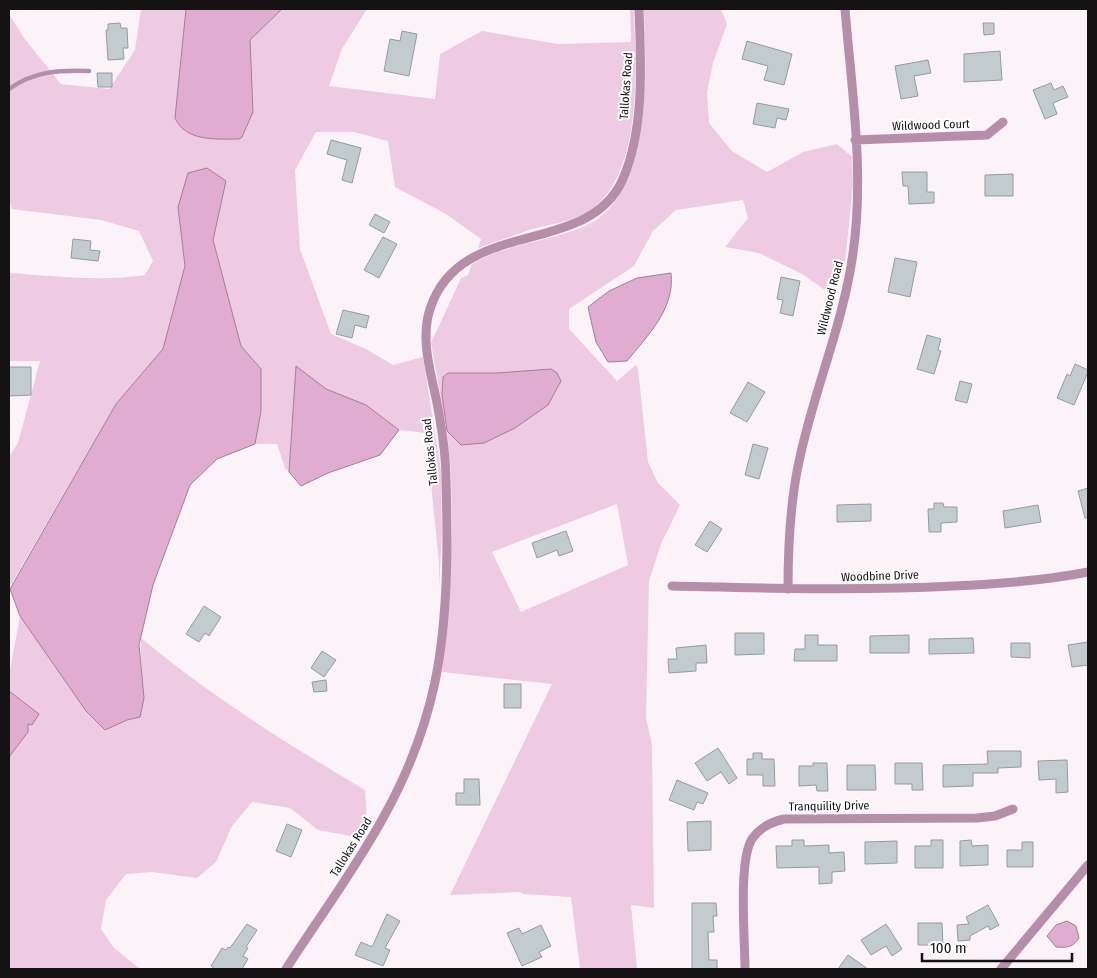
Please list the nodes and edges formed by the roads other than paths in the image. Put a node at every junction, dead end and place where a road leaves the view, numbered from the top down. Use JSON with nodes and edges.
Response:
{"nodes":[{"id":1,"x":639,"y":9,"type":"edge"},
{"id":2,"x":844,"y":9,"type":"edge"},
{"id":3,"x":89,"y":71,"type":"dead end"},
{"id":4,"x":9,"y":89,"type":"edge"},
{"id":5,"x":1003,"y":122,"type":"dead end"},
{"id":6,"x":855,"y":140,"type":"junction"},
{"id":7,"x":1088,"y":572,"type":"edge"},
{"id":8,"x":672,"y":586,"type":"dead end"},
{"id":9,"x":788,"y":589,"type":"junction"},
{"id":10,"x":1013,"y":809,"type":"dead end"},
{"id":11,"x":1088,"y":865,"type":"edge"},
{"id":12,"x":286,"y":969,"type":"edge"},
{"id":13,"x":745,"y":969,"type":"edge"},
{"id":14,"x":1001,"y":969,"type":"edge"}],
"edges":[{"from":1,"to":12,"type":"street","name":"Tallokas Road"},
{"from":2,"to":6,"type":"street","name":"Wildwood Road"},
{"from":3,"to":4,"type":"lane"},
{"from":5,"to":6,"type":"street","name":"Wildwood Court"},
{"from":6,"to":9,"type":"street","name":"Wildwood Road"},
{"from":7,"to":9,"type":"street","name":"Woodbine Drive"},
{"from":8,"to":9,"type":"street","name":"Woodbine Drive"},
{"from":10,"to":13,"type":"street","name":"Tranquility Drive"},
{"from":11,"to":14,"type":"street"}]}
